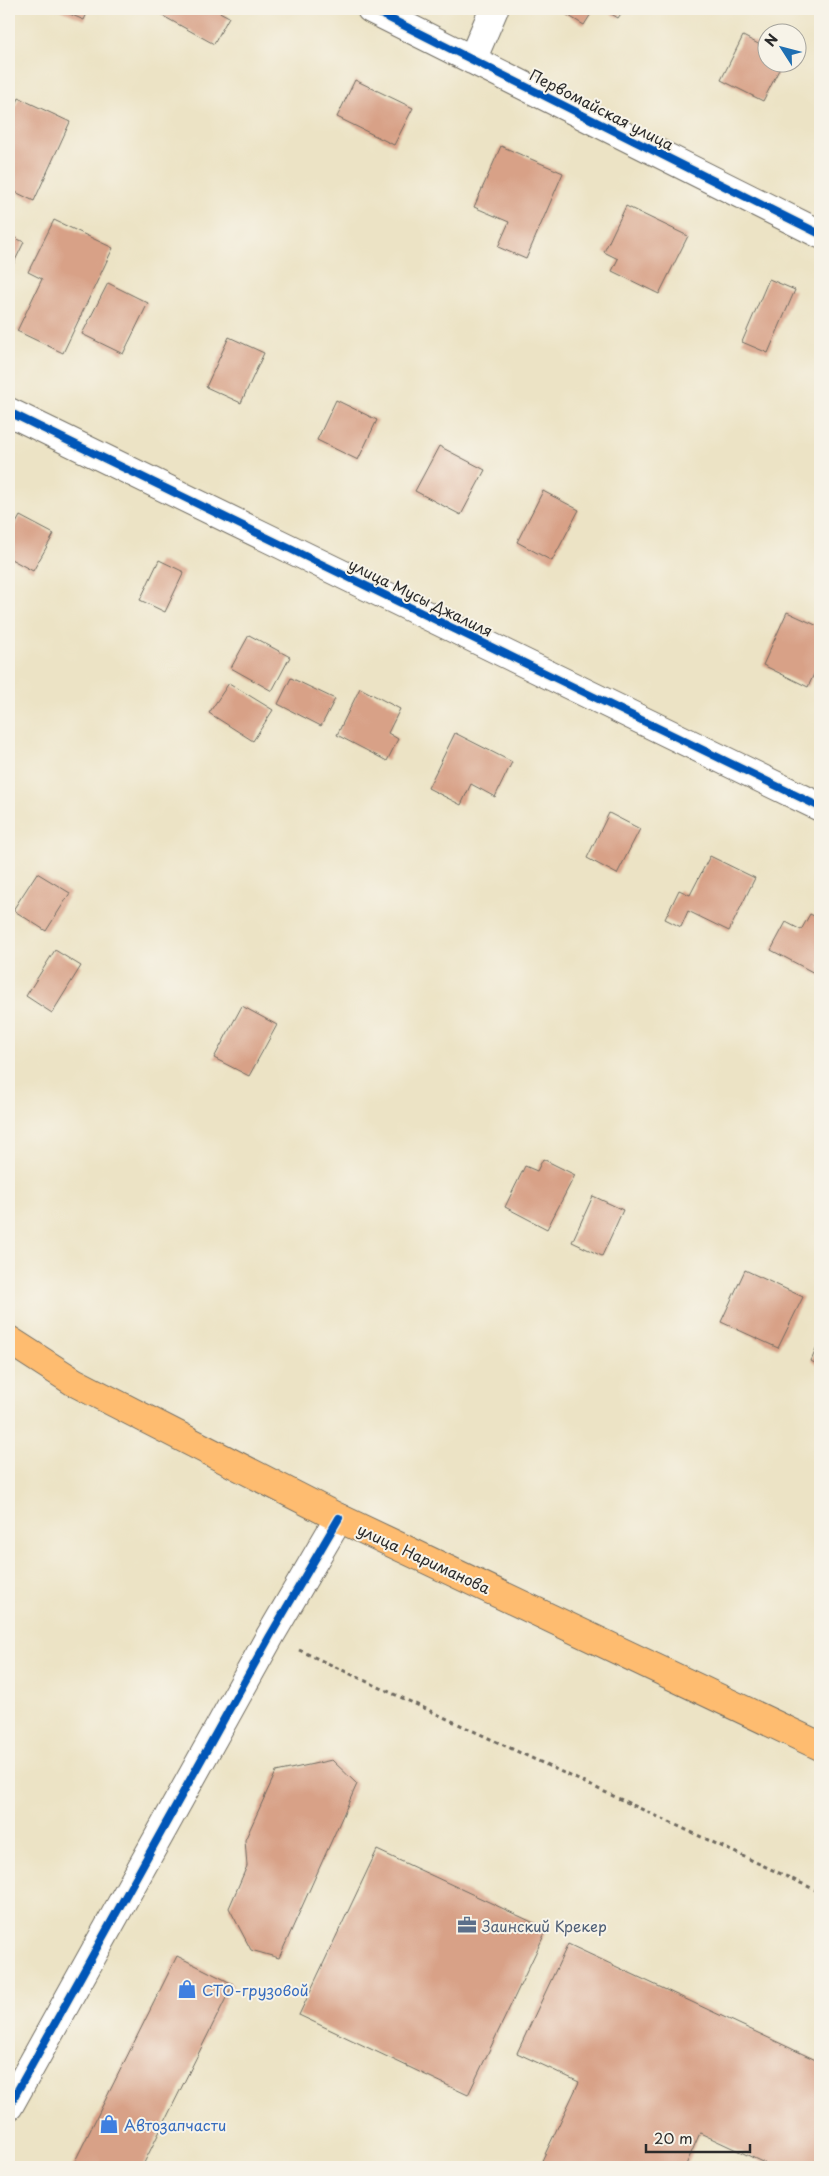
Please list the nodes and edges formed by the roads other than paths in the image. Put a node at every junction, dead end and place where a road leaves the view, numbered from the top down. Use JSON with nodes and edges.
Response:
{"nodes":[{"id":1,"x":371,"y":9,"type":"edge"},
{"id":2,"x":494,"y":9,"type":"edge"},
{"id":3,"x":472,"y":60,"type":"junction"},
{"id":4,"x":820,"y":234,"type":"edge"},
{"id":5,"x":9,"y":412,"type":"edge"},
{"id":6,"x":820,"y":807,"type":"edge"},
{"id":7,"x":9,"y":1340,"type":"edge"},
{"id":8,"x":339,"y":1518,"type":"junction"},
{"id":9,"x":820,"y":1746,"type":"edge"},
{"id":10,"x":9,"y":2106,"type":"edge"}],
"edges":[{"from":1,"to":3,"type":"street","name":"Первомайская улица"},
{"from":2,"to":3,"type":"street"},
{"from":3,"to":4,"type":"street","name":"Первомайская улица"},
{"from":5,"to":6,"type":"street","name":"улица Мусы Джалиля"},
{"from":7,"to":8,"type":"main road","name":"улица Нариманова"},
{"from":8,"to":9,"type":"main road","name":"улица Нариманова"},
{"from":8,"to":10,"type":"street"}]}
